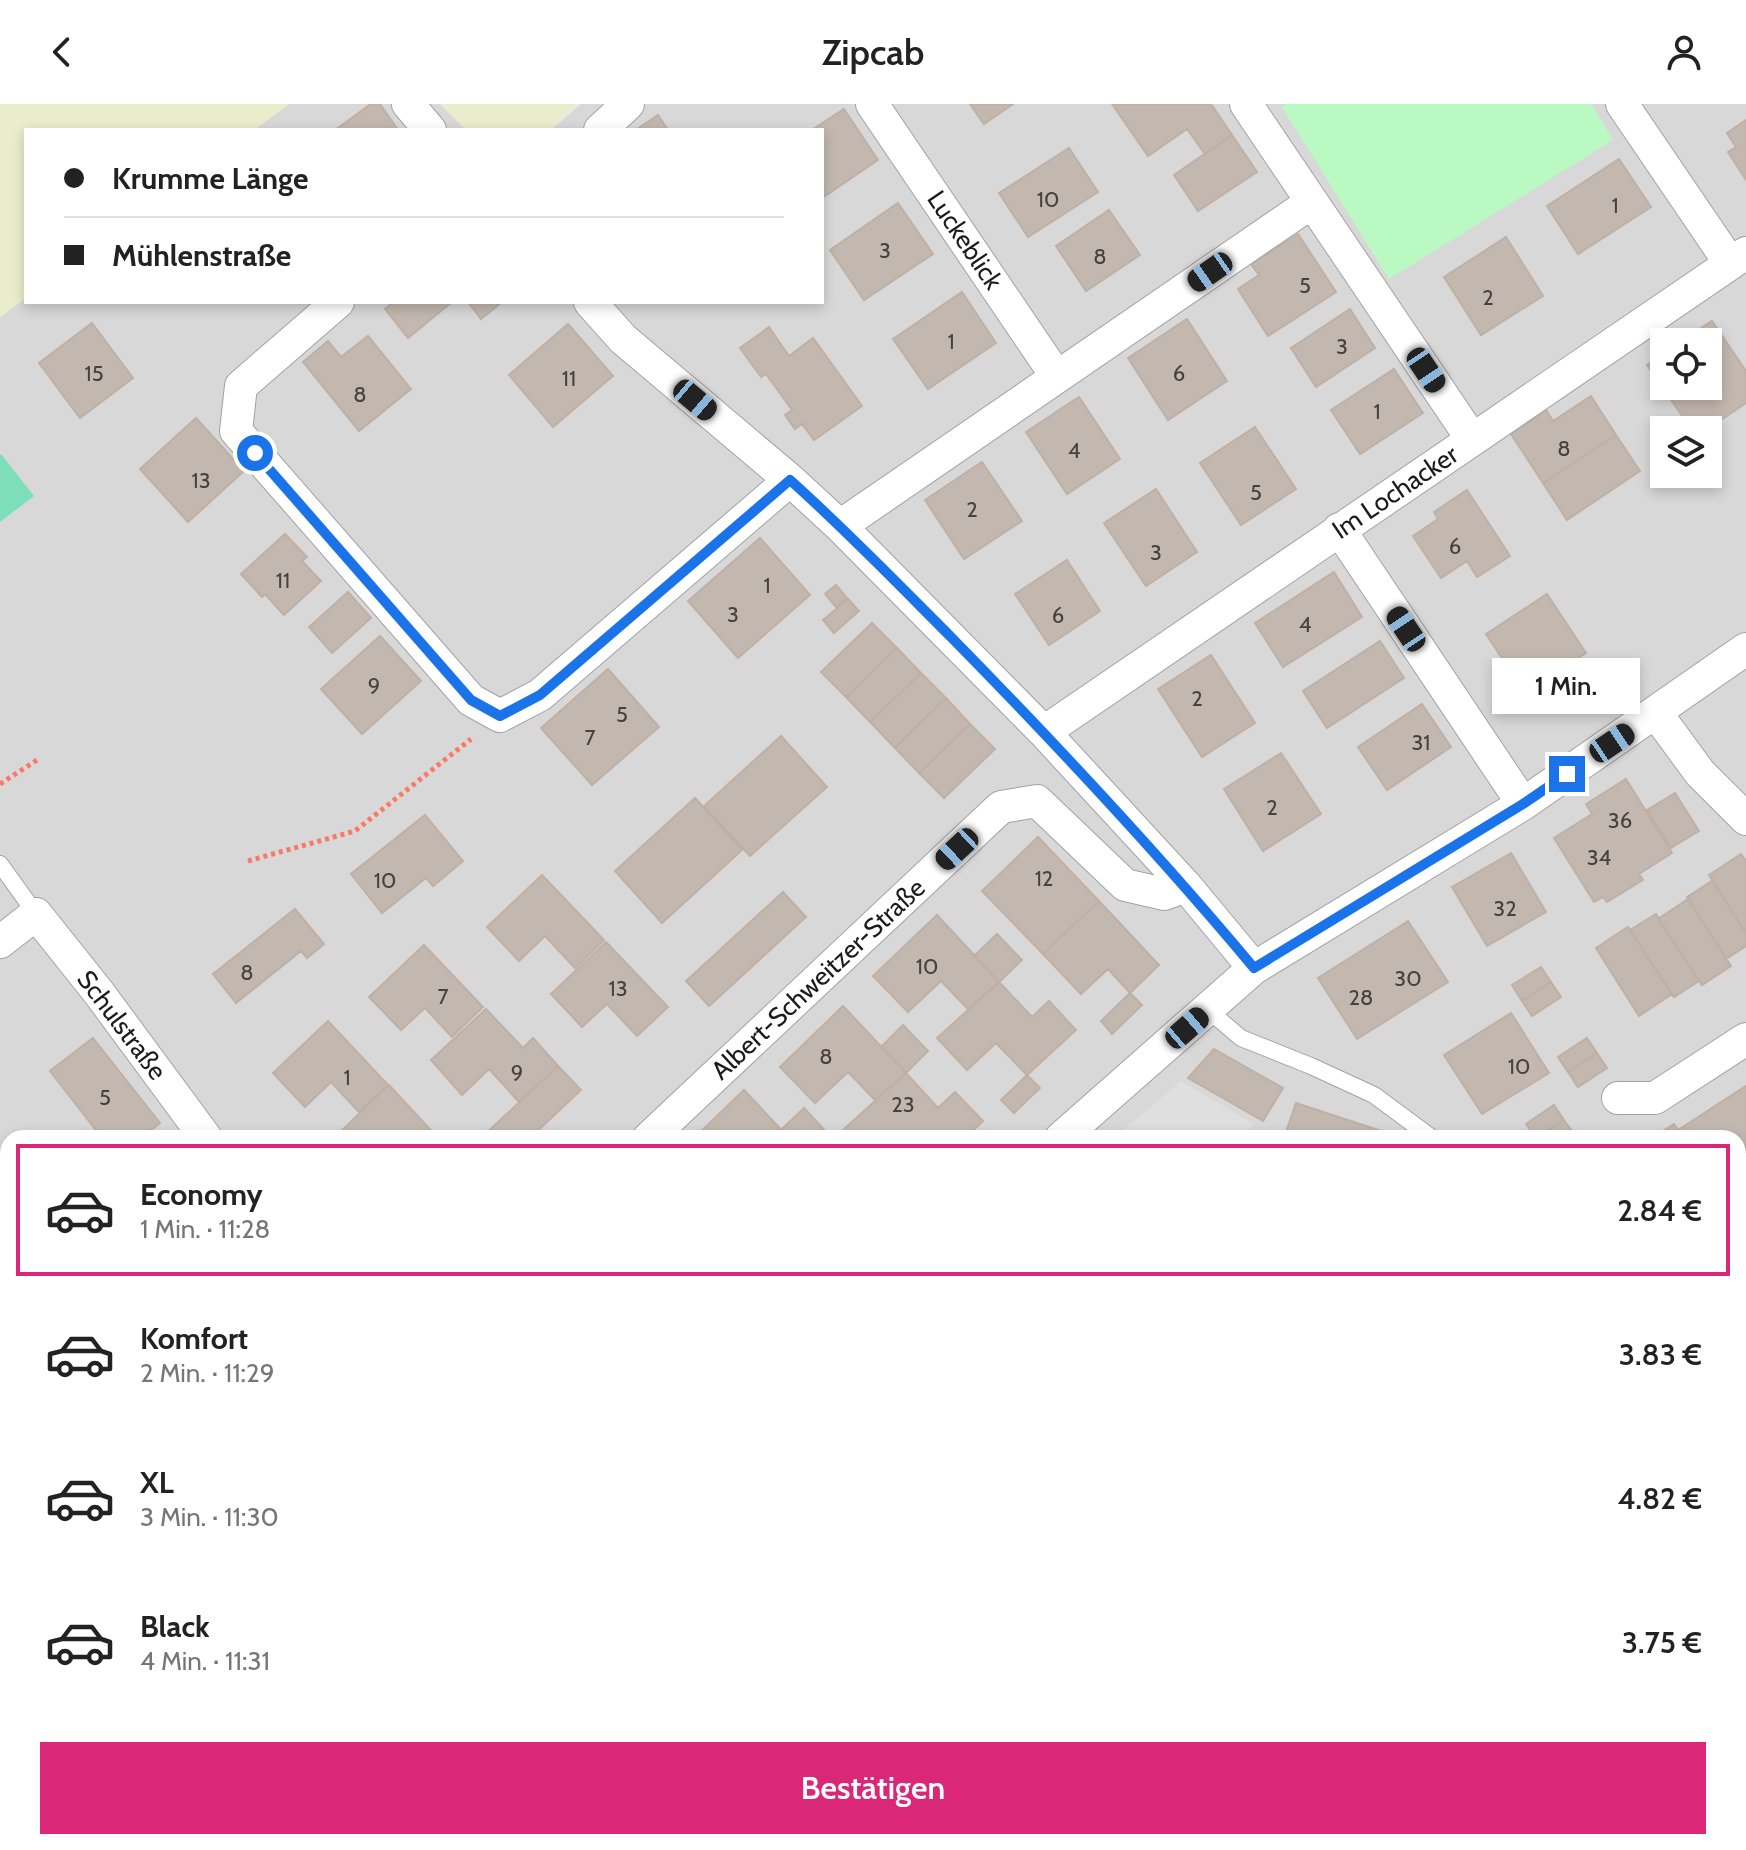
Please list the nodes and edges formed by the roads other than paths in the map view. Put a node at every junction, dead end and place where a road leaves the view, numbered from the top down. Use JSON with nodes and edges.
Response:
{"nodes":[{"id":1,"x":408,"y":104,"type":"edge"},
{"id":2,"x":628,"y":104,"type":"edge"},
{"id":3,"x":872,"y":104,"type":"edge"},
{"id":4,"x":1246,"y":104,"type":"edge"},
{"id":5,"x":1622,"y":104,"type":"edge"},
{"id":6,"x":428,"y":128,"type":"edge"},
{"id":7,"x":602,"y":128,"type":"edge"},
{"id":8,"x":1312,"y":202,"type":"junction"},
{"id":9,"x":1738,"y":258,"type":"edge"},
{"id":10,"x":336,"y":304,"type":"edge"},
{"id":11,"x":592,"y":304,"type":"edge"},
{"id":12,"x":1057,"y":377,"type":"junction"},
{"id":13,"x":1472,"y":439,"type":"junction"},
{"id":14,"x":790,"y":480,"type":"junction"},
{"id":15,"x":840,"y":526,"type":"junction"},
{"id":16,"x":1339,"y":529,"type":"junction"},
{"id":17,"x":1746,"y":649,"type":"edge"},
{"id":18,"x":1656,"y":713,"type":"junction"},
{"id":19,"x":1044,"y":732,"type":"junction"},
{"id":20,"x":1523,"y":804,"type":"junction"},
{"id":21,"x":1746,"y":819,"type":"edge"},
{"id":22,"x":0,"y":864,"type":"edge"},
{"id":23,"x":1186,"y":886,"type":"junction"},
{"id":24,"x":36,"y":914,"type":"junction"},
{"id":25,"x":0,"y":942,"type":"edge"},
{"id":26,"x":1254,"y":968,"type":"junction"},
{"id":27,"x":1208,"y":1010,"type":"junction"},
{"id":28,"x":1746,"y":1039,"type":"edge"},
{"id":29,"x":1618,"y":1098,"type":"dead end"},
{"id":30,"x":200,"y":1130,"type":"edge"},
{"id":31,"x":658,"y":1130,"type":"edge"},
{"id":32,"x":1070,"y":1130,"type":"edge"},
{"id":33,"x":1421,"y":1130,"type":"edge"}],
"edges":[{"from":1,"to":6,"type":"street"},
{"from":2,"to":7,"type":"street"},
{"from":3,"to":12,"type":"street","name":"Luckeblick"},
{"from":4,"to":8,"type":"street"},
{"from":5,"to":9,"type":"street"},
{"from":8,"to":12,"type":"street"},
{"from":8,"to":13,"type":"street"},
{"from":9,"to":13,"type":"street","name":"Im Lochacker"},
{"from":10,"to":14,"type":"street"},
{"from":11,"to":14,"type":"street"},
{"from":12,"to":15,"type":"street"},
{"from":13,"to":16,"type":"street","name":"Im Lochacker"},
{"from":14,"to":15,"type":"street"},
{"from":15,"to":19,"type":"street"},
{"from":16,"to":19,"type":"street","name":"Im Lochacker"},
{"from":16,"to":20,"type":"street"},
{"from":17,"to":18,"type":"street"},
{"from":18,"to":20,"type":"street"},
{"from":18,"to":21,"type":"street"},
{"from":19,"to":23,"type":"street"},
{"from":20,"to":26,"type":"street"},
{"from":22,"to":24,"type":"lane","name":"Schulstraße"},
{"from":23,"to":26,"type":"street"},
{"from":23,"to":31,"type":"street","name":"Albert-Schweitzer-Straße"},
{"from":24,"to":25,"type":"street"},
{"from":24,"to":30,"type":"street","name":"Schulstraße"},
{"from":26,"to":27,"type":"street"},
{"from":27,"to":32,"type":"street"},
{"from":27,"to":33,"type":"lane"},
{"from":28,"to":29,"type":"street"}]}
